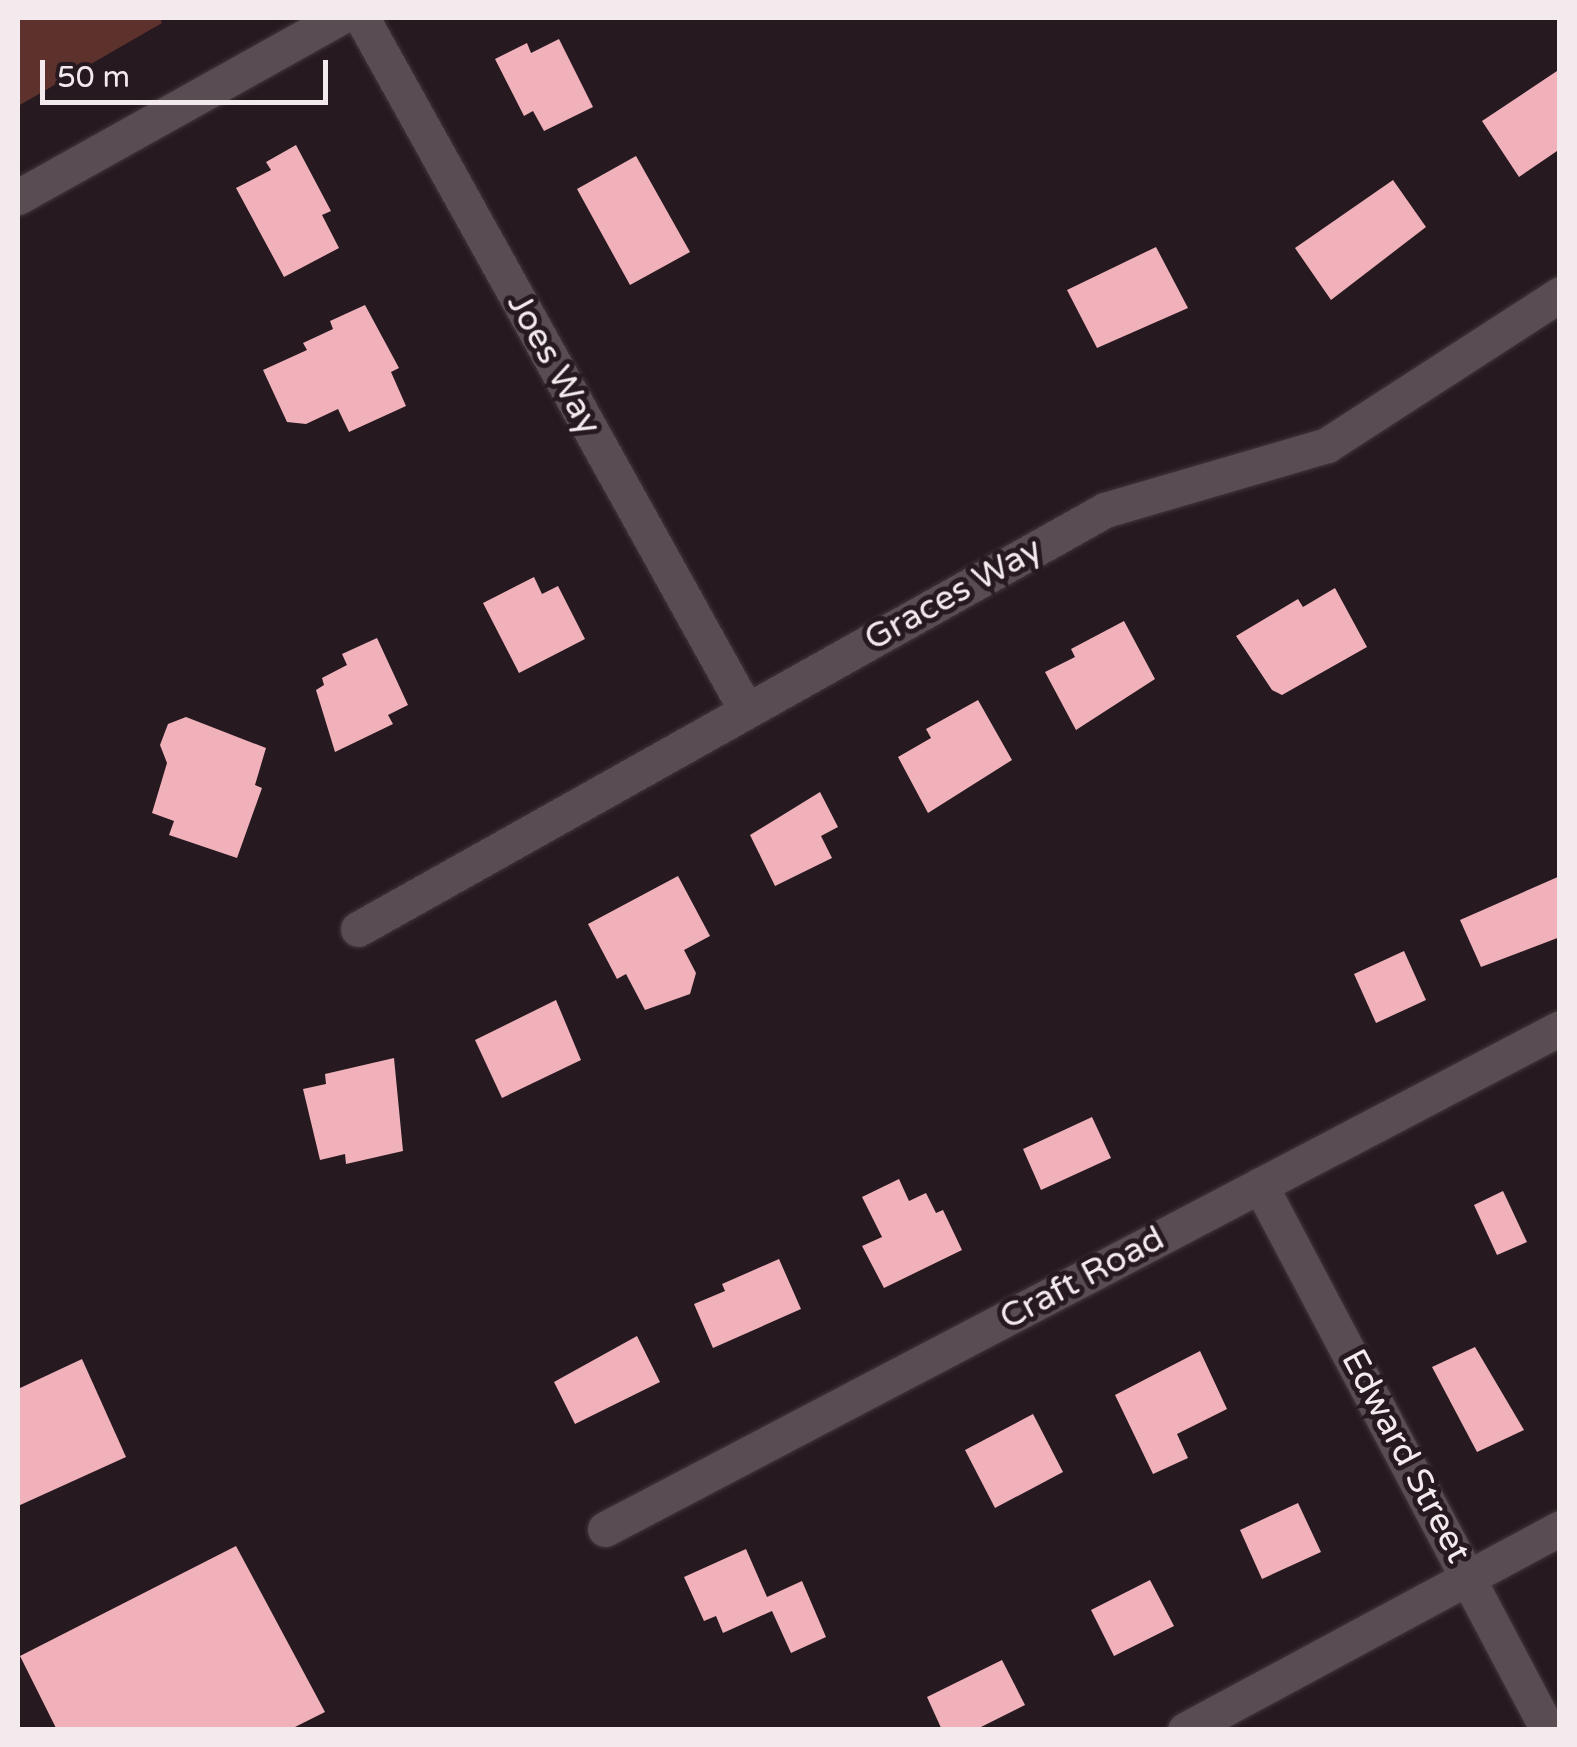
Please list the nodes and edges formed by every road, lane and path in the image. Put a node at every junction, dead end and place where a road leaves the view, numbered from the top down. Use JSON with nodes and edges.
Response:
{"nodes":[{"id":1,"x":338,"y":18,"type":"edge"},
{"id":2,"x":362,"y":18,"type":"edge"},
{"id":3,"x":18,"y":197,"type":"edge"},
{"id":4,"x":1560,"y":294,"type":"edge"},
{"id":5,"x":746,"y":710,"type":"junction"},
{"id":6,"x":358,"y":929,"type":"dead end"},
{"id":7,"x":1560,"y":1028,"type":"edge"},
{"id":8,"x":1260,"y":1184,"type":"junction"},
{"id":9,"x":1560,"y":1528,"type":"edge"},
{"id":10,"x":606,"y":1529,"type":"dead end"},
{"id":11,"x":1470,"y":1574,"type":"junction"},
{"id":12,"x":1185,"y":1730,"type":"edge"},
{"id":13,"x":1548,"y":1730,"type":"edge"}],
"edges":[{"from":1,"to":3,"type":"street"},
{"from":2,"to":5,"type":"street","name":"Joes Way"},
{"from":4,"to":5,"type":"street","name":"Graces Way"},
{"from":5,"to":6,"type":"street","name":"Graces Way"},
{"from":7,"to":8,"type":"street","name":"Craft Road"},
{"from":8,"to":10,"type":"street","name":"Craft Road"},
{"from":8,"to":11,"type":"street","name":"Edward Street"},
{"from":9,"to":11,"type":"street"},
{"from":11,"to":12,"type":"street"},
{"from":11,"to":13,"type":"street","name":"Edward Street"}]}
